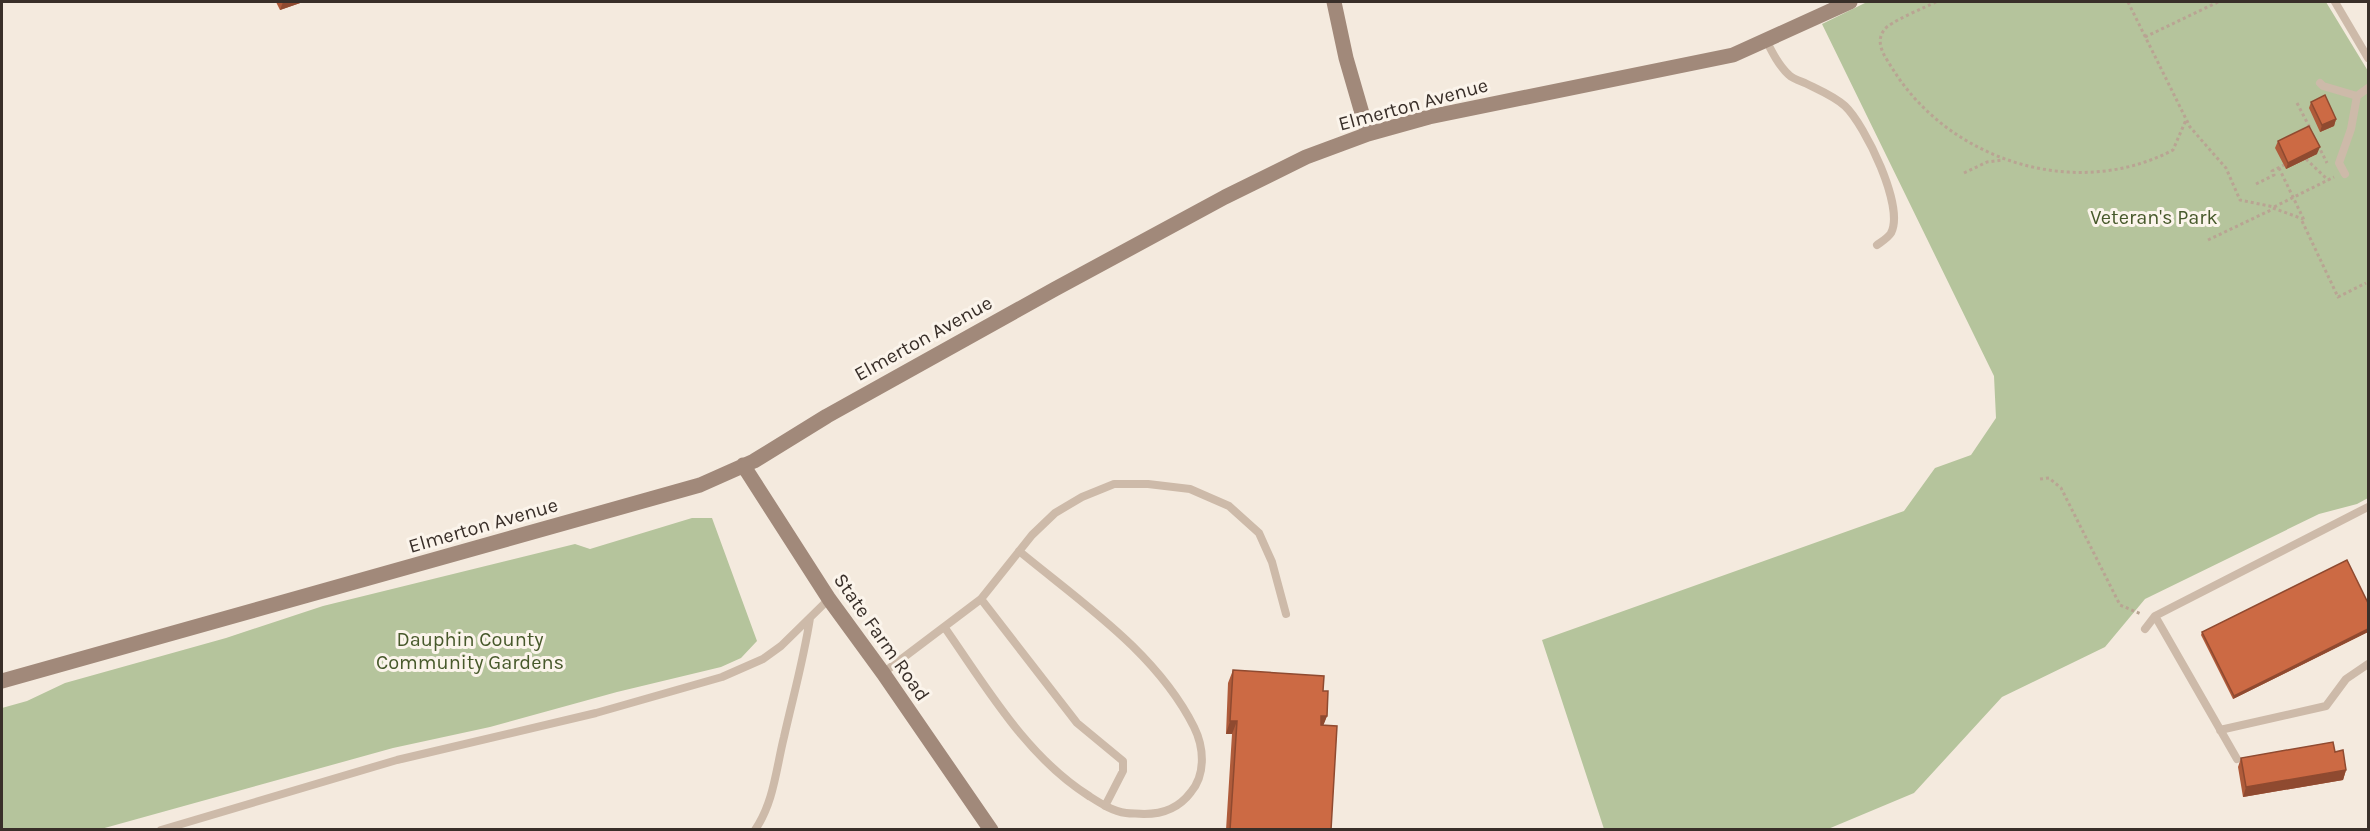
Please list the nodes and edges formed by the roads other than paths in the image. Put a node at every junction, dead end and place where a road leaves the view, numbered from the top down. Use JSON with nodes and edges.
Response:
{"nodes":[{"id":1,"x":1334,"y":2,"type":"edge"},
{"id":2,"x":1850,"y":2,"type":"edge"},
{"id":3,"x":2335,"y":2,"type":"edge"},
{"id":4,"x":1766,"y":40,"type":"junction"},
{"id":5,"x":2368,"y":57,"type":"edge"},
{"id":6,"x":2320,"y":83,"type":"dead end"},
{"id":7,"x":2368,"y":88,"type":"edge"},
{"id":8,"x":2357,"y":96,"type":"junction"},
{"id":9,"x":1368,"y":134,"type":"junction"},
{"id":10,"x":2345,"y":174,"type":"dead end"},
{"id":11,"x":1877,"y":245,"type":"dead end"},
{"id":12,"x":743,"y":465,"type":"junction"},
{"id":13,"x":2368,"y":507,"type":"edge"},
{"id":14,"x":1019,"y":551,"type":"junction"},
{"id":15,"x":829,"y":599,"type":"junction"},
{"id":16,"x":981,"y":599,"type":"junction"},
{"id":17,"x":1286,"y":614,"type":"dead end"},
{"id":18,"x":810,"y":616,"type":"junction"},
{"id":19,"x":2155,"y":616,"type":"junction"},
{"id":20,"x":945,"y":628,"type":"junction"},
{"id":21,"x":2145,"y":629,"type":"dead end"},
{"id":22,"x":2368,"y":664,"type":"edge"},
{"id":23,"x":883,"y":674,"type":"junction"},
{"id":24,"x":2,"y":681,"type":"edge"},
{"id":25,"x":2220,"y":730,"type":"junction"},
{"id":26,"x":2238,"y":759,"type":"dead end"},
{"id":27,"x":1105,"y":806,"type":"junction"},
{"id":28,"x":161,"y":830,"type":"edge"},
{"id":29,"x":755,"y":830,"type":"edge"},
{"id":30,"x":991,"y":830,"type":"edge"}],
"edges":[{"from":1,"to":9,"type":"main road"},
{"from":2,"to":4,"type":"main road","name":"Elmerton Avenue"},
{"from":3,"to":5,"type":"lane"},
{"from":4,"to":9,"type":"main road","name":"Elmerton Avenue"},
{"from":4,"to":11,"type":"lane"},
{"from":6,"to":8,"type":"lane"},
{"from":7,"to":8,"type":"lane"},
{"from":8,"to":10,"type":"lane"},
{"from":9,"to":12,"type":"main road","name":"Elmerton Avenue"},
{"from":12,"to":15,"type":"main road","name":"State Farm Road"},
{"from":12,"to":24,"type":"main road","name":"Elmerton Avenue"},
{"from":13,"to":19,"type":"lane"},
{"from":14,"to":16,"type":"lane"},
{"from":14,"to":17,"type":"lane"},
{"from":14,"to":27,"type":"lane"},
{"from":15,"to":18,"type":"lane"},
{"from":15,"to":23,"type":"main road","name":"State Farm Road"},
{"from":16,"to":20,"type":"lane"},
{"from":16,"to":27,"type":"lane"},
{"from":18,"to":28,"type":"lane"},
{"from":18,"to":29,"type":"lane"},
{"from":19,"to":21,"type":"lane"},
{"from":19,"to":25,"type":"lane"},
{"from":20,"to":23,"type":"lane"},
{"from":20,"to":27,"type":"lane"},
{"from":22,"to":25,"type":"lane"},
{"from":23,"to":30,"type":"main road","name":"State Farm Road"},
{"from":25,"to":26,"type":"lane"}]}
